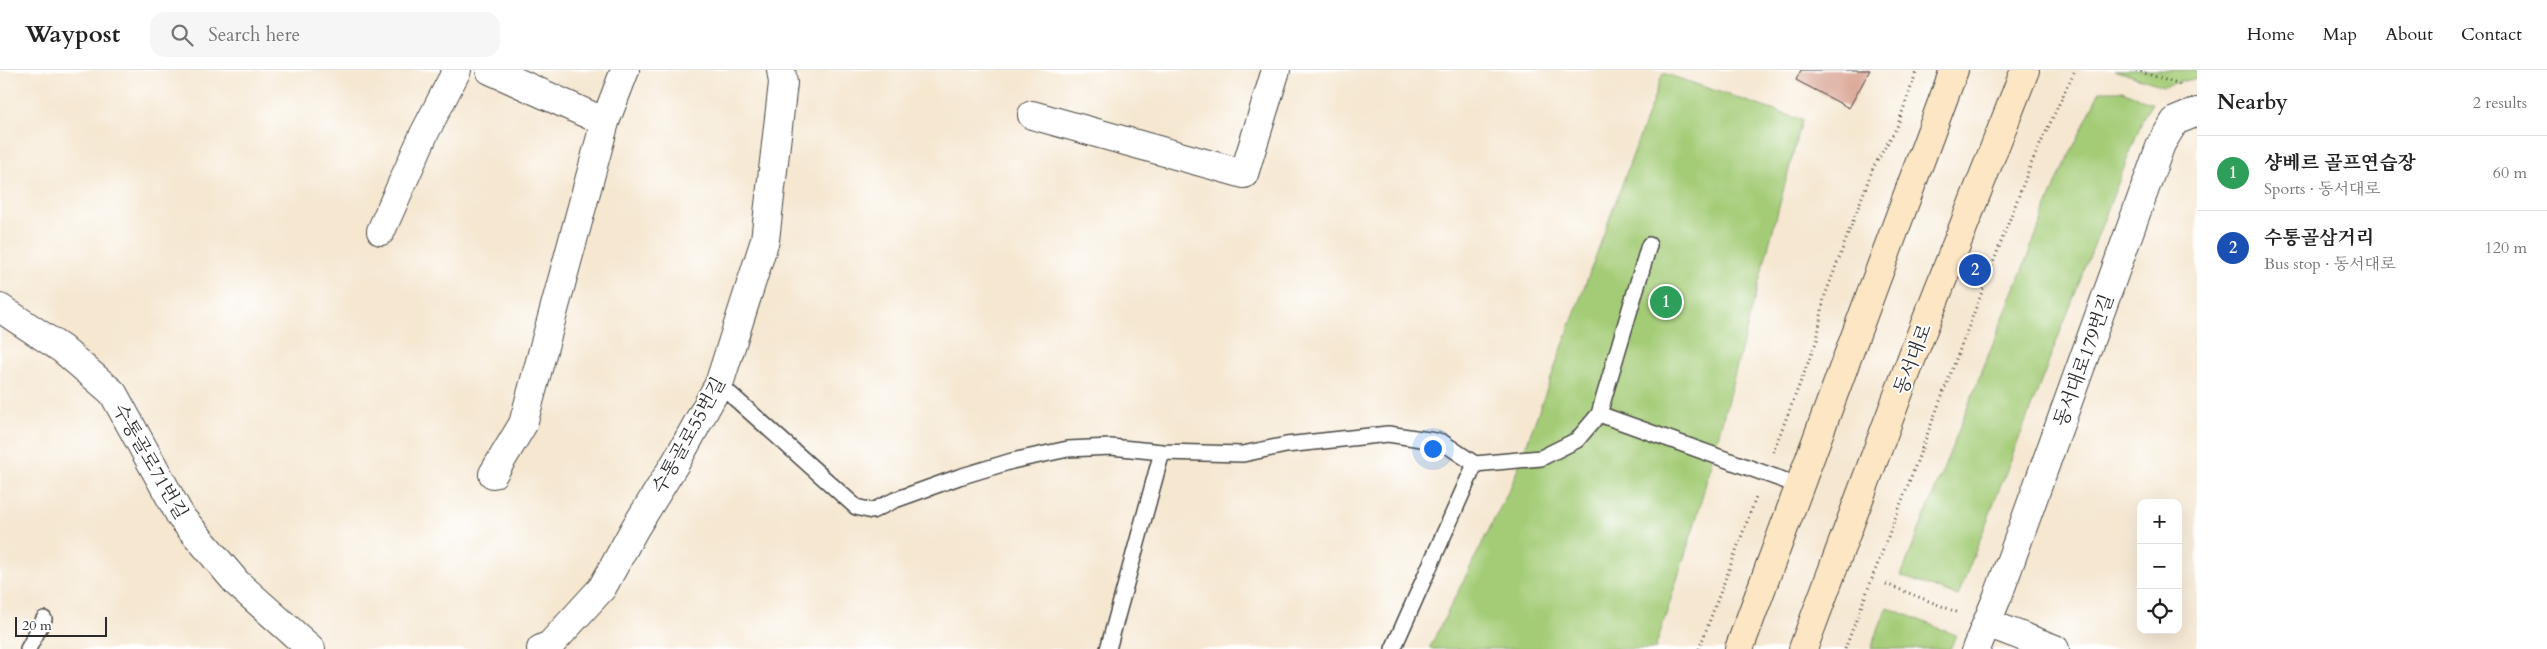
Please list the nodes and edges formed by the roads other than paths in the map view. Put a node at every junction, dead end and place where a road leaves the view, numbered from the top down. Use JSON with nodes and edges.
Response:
{"nodes":[{"id":1,"x":457,"y":70,"type":"edge"},
{"id":2,"x":490,"y":70,"type":"edge"},
{"id":3,"x":625,"y":70,"type":"edge"},
{"id":4,"x":781,"y":70,"type":"edge"},
{"id":5,"x":1276,"y":70,"type":"edge"},
{"id":6,"x":1954,"y":70,"type":"edge"},
{"id":7,"x":2025,"y":70,"type":"edge"},
{"id":8,"x":2193,"y":100,"type":"edge"},
{"id":9,"x":1032,"y":114,"type":"dead end"},
{"id":10,"x":605,"y":122,"type":"junction"},
{"id":11,"x":381,"y":231,"type":"dead end"},
{"id":12,"x":1649,"y":245,"type":"dead end"},
{"id":13,"x":0,"y":308,"type":"edge"},
{"id":14,"x":719,"y":384,"type":"junction"},
{"id":15,"x":1599,"y":414,"type":"junction"},
{"id":16,"x":1162,"y":452,"type":"junction"},
{"id":17,"x":1475,"y":464,"type":"junction"},
{"id":18,"x":493,"y":474,"type":"dead end"},
{"id":19,"x":1800,"y":486,"type":"junction"},
{"id":20,"x":44,"y":619,"type":"dead end"},
{"id":21,"x":1987,"y":623,"type":"junction"},
{"id":22,"x":28,"y":649,"type":"edge"},
{"id":23,"x":311,"y":649,"type":"edge"},
{"id":24,"x":541,"y":649,"type":"edge"},
{"id":25,"x":1108,"y":649,"type":"edge"},
{"id":26,"x":1393,"y":649,"type":"edge"},
{"id":27,"x":1739,"y":649,"type":"edge"},
{"id":28,"x":1803,"y":649,"type":"edge"},
{"id":29,"x":1976,"y":649,"type":"edge"},
{"id":30,"x":2055,"y":649,"type":"edge"}],
"edges":[{"from":1,"to":11,"type":"street"},
{"from":2,"to":10,"type":"street"},
{"from":3,"to":10,"type":"street"},
{"from":4,"to":14,"type":"street","name":"수통골로55번길"},
{"from":5,"to":9,"type":"street"},
{"from":6,"to":19,"type":"street"},
{"from":7,"to":28,"type":"street","name":"동서대로"},
{"from":8,"to":21,"type":"street","name":"동서대로179번길"},
{"from":10,"to":18,"type":"street"},
{"from":12,"to":15,"type":"lane"},
{"from":13,"to":23,"type":"street","name":"수통골로71번길"},
{"from":14,"to":16,"type":"lane"},
{"from":14,"to":24,"type":"street","name":"수통골로55번길"},
{"from":15,"to":17,"type":"lane"},
{"from":15,"to":19,"type":"lane"},
{"from":16,"to":17,"type":"lane"},
{"from":16,"to":25,"type":"lane"},
{"from":17,"to":26,"type":"lane"},
{"from":19,"to":27,"type":"street"},
{"from":20,"to":22,"type":"lane"},
{"from":21,"to":29,"type":"street","name":"동서대로179번길"},
{"from":21,"to":30,"type":"street"}]}
